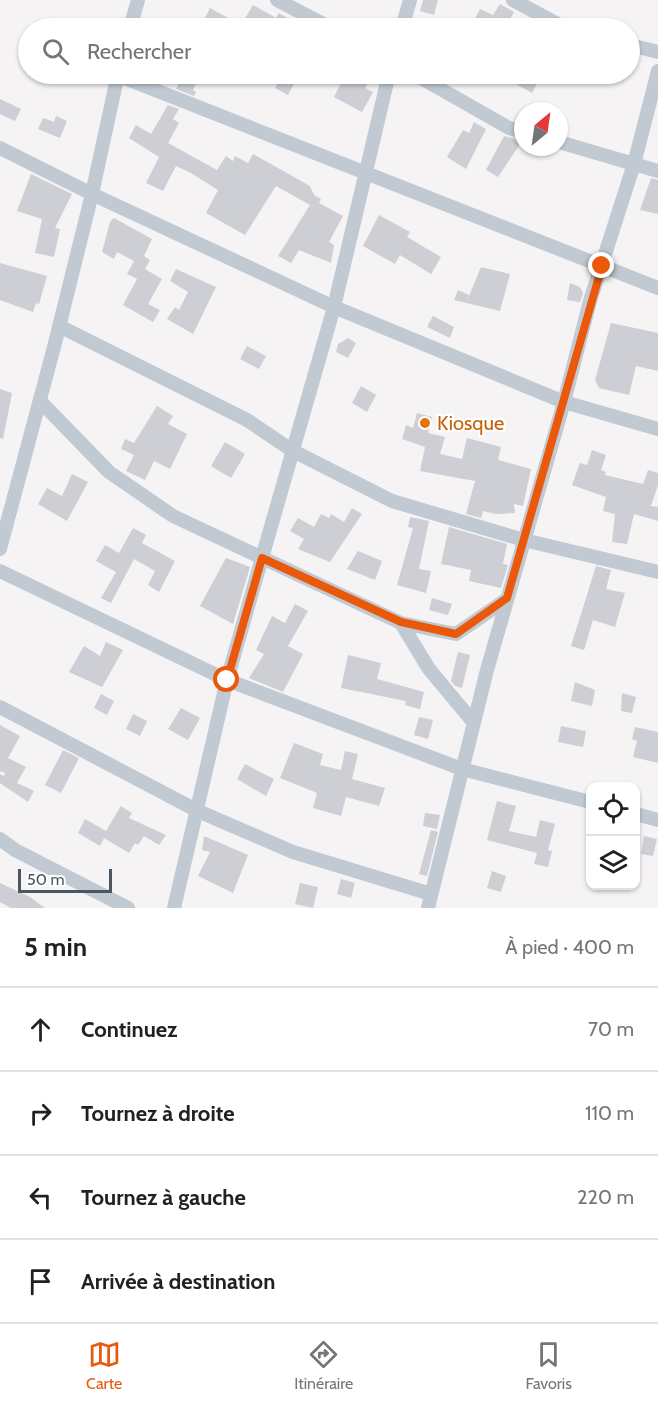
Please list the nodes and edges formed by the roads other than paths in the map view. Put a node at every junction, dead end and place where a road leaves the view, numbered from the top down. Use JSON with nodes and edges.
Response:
{"nodes":[{"id":1,"x":138,"y":0,"type":"edge"},
{"id":2,"x":278,"y":0,"type":"edge"},
{"id":3,"x":410,"y":0,"type":"edge"},
{"id":4,"x":513,"y":0,"type":"edge"},
{"id":5,"x":133,"y":18,"type":"edge"},
{"id":6,"x":312,"y":18,"type":"edge"},
{"id":7,"x":405,"y":18,"type":"edge"},
{"id":8,"x":546,"y":18,"type":"edge"},
{"id":9,"x":640,"y":47,"type":"edge"},
{"id":10,"x":658,"y":51,"type":"edge"},
{"id":11,"x":658,"y":71,"type":"edge"},
{"id":12,"x":116,"y":84,"type":"edge"},
{"id":13,"x":143,"y":84,"type":"edge"},
{"id":14,"x":386,"y":84,"type":"edge"},
{"id":15,"x":432,"y":84,"type":"edge"},
{"id":16,"x":514,"y":129,"type":"edge"},
{"id":17,"x":568,"y":145,"type":"edge"},
{"id":18,"x":0,"y":148,"type":"edge"},
{"id":19,"x":634,"y":164,"type":"junction"},
{"id":20,"x":658,"y":171,"type":"edge"},
{"id":21,"x":364,"y":172,"type":"junction"},
{"id":22,"x":92,"y":194,"type":"junction"},
{"id":23,"x":602,"y":266,"type":"junction"},
{"id":24,"x":658,"y":288,"type":"edge"},
{"id":25,"x":334,"y":307,"type":"junction"},
{"id":26,"x":59,"y":326,"type":"junction"},
{"id":27,"x":40,"y":401,"type":"junction"},
{"id":28,"x":564,"y":402,"type":"junction"},
{"id":29,"x":658,"y":429,"type":"edge"},
{"id":30,"x":293,"y":451,"type":"junction"},
{"id":31,"x":524,"y":540,"type":"junction"},
{"id":32,"x":0,"y":549,"type":"edge"},
{"id":33,"x":262,"y":558,"type":"junction"},
{"id":34,"x":0,"y":571,"type":"edge"},
{"id":35,"x":658,"y":572,"type":"edge"},
{"id":36,"x":507,"y":598,"type":"junction"},
{"id":37,"x":401,"y":622,"type":"junction"},
{"id":38,"x":227,"y":680,"type":"junction"},
{"id":39,"x":0,"y":707,"type":"edge"},
{"id":40,"x":474,"y":723,"type":"junction"},
{"id":41,"x":462,"y":769,"type":"junction"},
{"id":42,"x":586,"y":801,"type":"edge"},
{"id":43,"x":198,"y":811,"type":"junction"},
{"id":44,"x":640,"y":815,"type":"edge"},
{"id":45,"x":658,"y":820,"type":"edge"},
{"id":46,"x":0,"y":839,"type":"edge"},
{"id":47,"x":431,"y":894,"type":"junction"},
{"id":48,"x":129,"y":908,"type":"edge"},
{"id":49,"x":174,"y":908,"type":"edge"},
{"id":50,"x":428,"y":908,"type":"edge"}],
"edges":[{"from":1,"to":5,"type":"street"},
{"from":2,"to":6,"type":"street"},
{"from":3,"to":7,"type":"street"},
{"from":4,"to":8,"type":"street"},
{"from":9,"to":10,"type":"street"},
{"from":11,"to":19,"type":"street"},
{"from":12,"to":22,"type":"street"},
{"from":13,"to":21,"type":"street"},
{"from":14,"to":21,"type":"street"},
{"from":15,"to":16,"type":"street"},
{"from":17,"to":19,"type":"street"},
{"from":18,"to":22,"type":"street"},
{"from":19,"to":20,"type":"street"},
{"from":19,"to":23,"type":"street"},
{"from":21,"to":23,"type":"street"},
{"from":21,"to":25,"type":"street"},
{"from":22,"to":25,"type":"street"},
{"from":22,"to":26,"type":"street"},
{"from":23,"to":24,"type":"street"},
{"from":23,"to":28,"type":"street"},
{"from":25,"to":28,"type":"street"},
{"from":25,"to":30,"type":"street"},
{"from":26,"to":27,"type":"street"},
{"from":26,"to":30,"type":"street"},
{"from":27,"to":32,"type":"street"},
{"from":27,"to":33,"type":"street"},
{"from":28,"to":29,"type":"street"},
{"from":28,"to":31,"type":"street"},
{"from":30,"to":31,"type":"street"},
{"from":30,"to":33,"type":"street"},
{"from":31,"to":35,"type":"street"},
{"from":31,"to":36,"type":"street"},
{"from":33,"to":37,"type":"street"},
{"from":33,"to":38,"type":"street"},
{"from":34,"to":38,"type":"street"},
{"from":36,"to":37,"type":"street"},
{"from":36,"to":40,"type":"street"},
{"from":37,"to":40,"type":"street"},
{"from":38,"to":41,"type":"street"},
{"from":38,"to":43,"type":"street"},
{"from":39,"to":43,"type":"street"},
{"from":40,"to":41,"type":"street"},
{"from":41,"to":42,"type":"street"},
{"from":41,"to":47,"type":"street"},
{"from":43,"to":47,"type":"street"},
{"from":43,"to":49,"type":"street"},
{"from":44,"to":45,"type":"street"},
{"from":46,"to":48,"type":"street"},
{"from":47,"to":50,"type":"street"}]}
